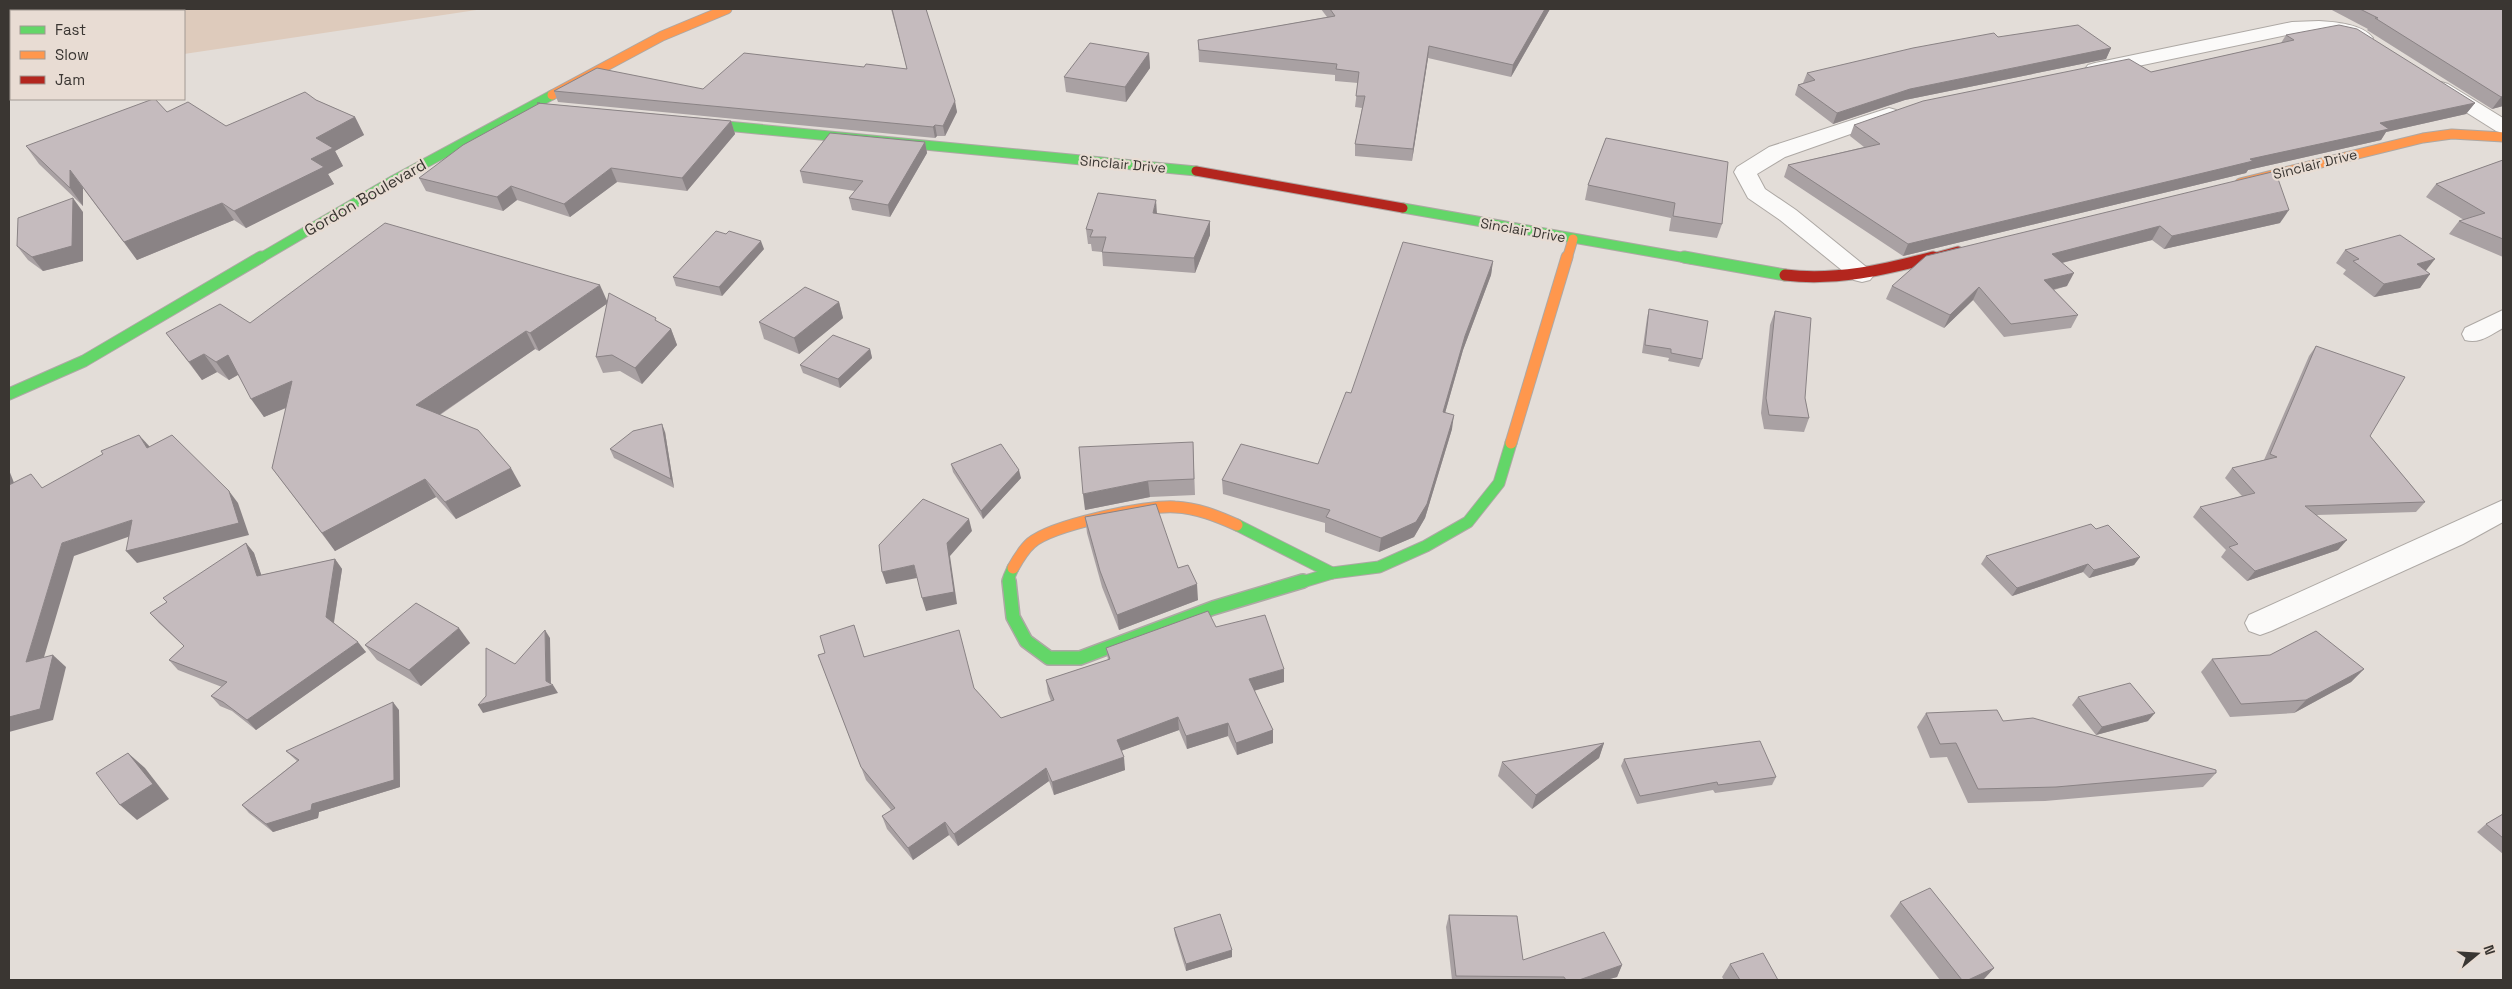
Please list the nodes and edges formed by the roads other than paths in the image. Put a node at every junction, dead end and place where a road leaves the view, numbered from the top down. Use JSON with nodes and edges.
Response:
{"nodes":[{"id":1,"x":726,"y":9,"type":"edge"},
{"id":2,"x":2382,"y":49,"type":"edge"},
{"id":3,"x":2078,"y":72,"type":"edge"},
{"id":4,"x":2422,"y":75,"type":"edge"},
{"id":5,"x":529,"y":107,"type":"junction"},
{"id":6,"x":549,"y":109,"type":"edge"},
{"id":7,"x":1904,"y":109,"type":"edge"},
{"id":8,"x":679,"y":122,"type":"edge"},
{"id":9,"x":2503,"y":127,"type":"edge"},
{"id":10,"x":2503,"y":137,"type":"edge"},
{"id":11,"x":2230,"y":185,"type":"edge"},
{"id":12,"x":1573,"y":239,"type":"junction"},
{"id":13,"x":1969,"y":249,"type":"edge"},
{"id":14,"x":1862,"y":274,"type":"junction"},
{"id":15,"x":2503,"y":318,"type":"edge"},
{"id":16,"x":2474,"y":334,"type":"dead end"},
{"id":17,"x":9,"y":394,"type":"edge"},
{"id":18,"x":2503,"y":510,"type":"edge"},
{"id":19,"x":1332,"y":573,"type":"junction"},
{"id":20,"x":2260,"y":623,"type":"dead end"}],
"edges":[{"from":1,"to":5,"type":"street","name":"Gordon Boulevard"},
{"from":2,"to":3,"type":"street"},
{"from":4,"to":9,"type":"street"},
{"from":5,"to":6,"type":"street"},
{"from":5,"to":17,"type":"street","name":"Gordon Boulevard"},
{"from":7,"to":14,"type":"street"},
{"from":8,"to":12,"type":"street","name":"Sinclair Drive"},
{"from":10,"to":11,"type":"street","name":"Sinclair Drive"},
{"from":12,"to":14,"type":"street","name":"Sinclair Drive"},
{"from":12,"to":19,"type":"street"},
{"from":13,"to":14,"type":"street","name":"Sinclair Drive"},
{"from":15,"to":16,"type":"street"},
{"from":18,"to":20,"type":"street"},
{"from":19,"to":19,"type":"street"}]}
